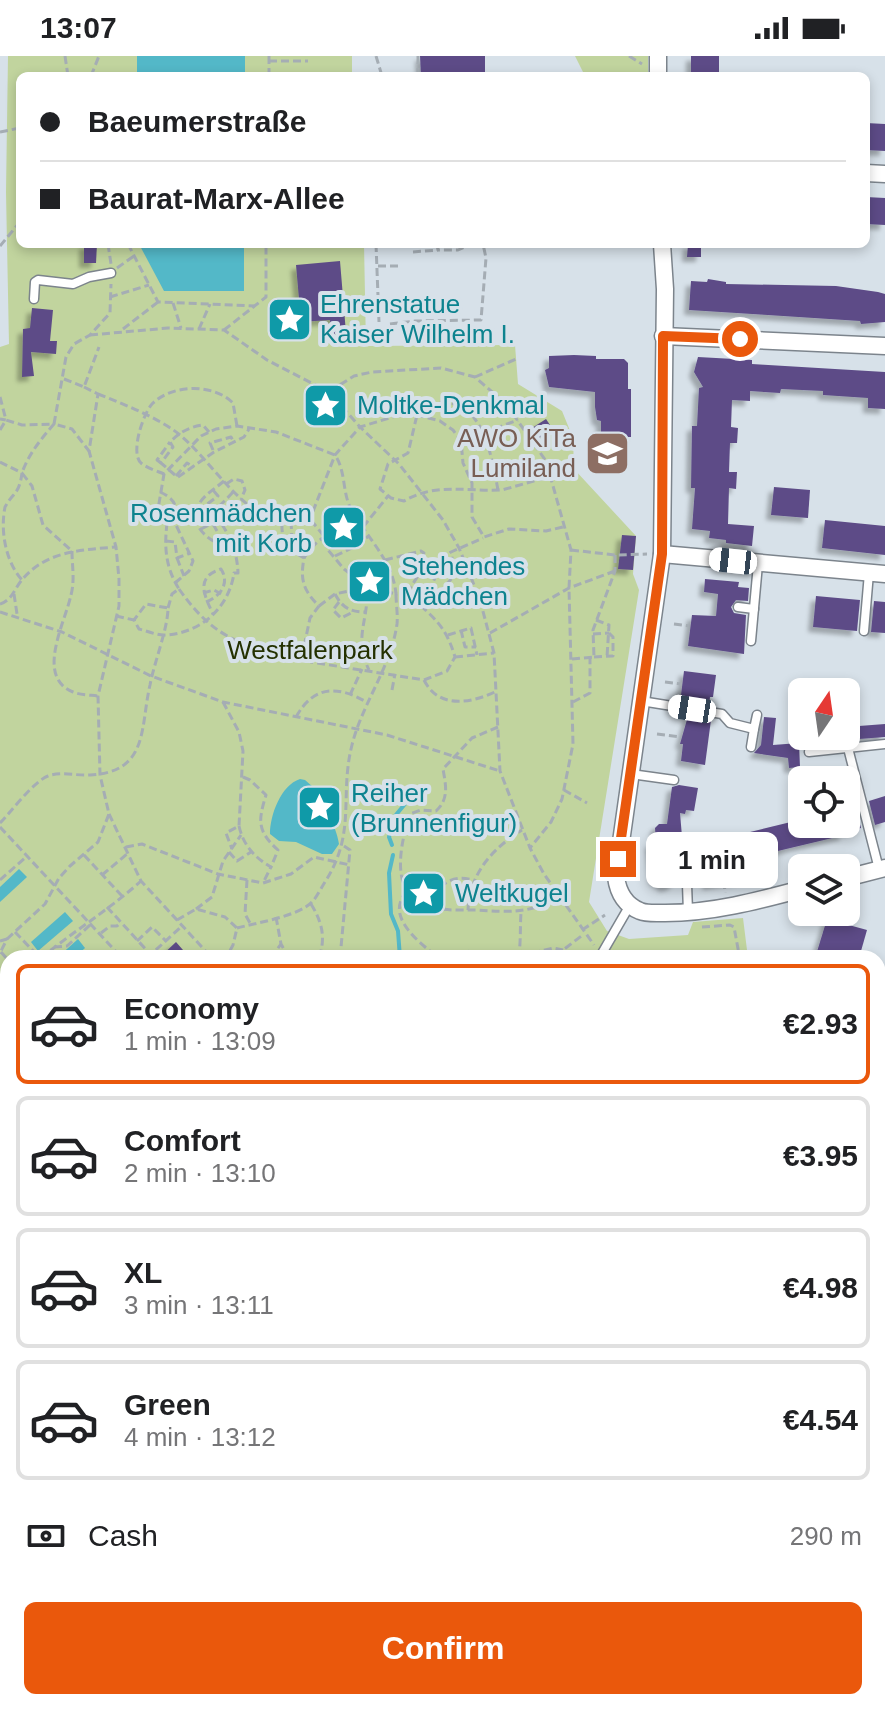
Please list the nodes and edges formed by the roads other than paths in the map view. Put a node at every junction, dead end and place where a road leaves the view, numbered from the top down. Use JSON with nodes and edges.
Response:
{"nodes":[{"id":1,"x":662,"y":248,"type":"edge"},
{"id":2,"x":111,"y":273,"type":"road end"},
{"id":3,"x":34,"y":299,"type":"dead end"},
{"id":4,"x":663,"y":336,"type":"junction"},
{"id":5,"x":885,"y":346,"type":"edge"},
{"id":6,"x":662,"y":554,"type":"junction"},
{"id":7,"x":758,"y":564,"type":"junction"},
{"id":8,"x":877,"y":573,"type":"edge"},
{"id":9,"x":738,"y":607,"type":"dead end"},
{"id":10,"x":754,"y":609,"type":"junction"},
{"id":11,"x":864,"y":631,"type":"dead end"},
{"id":12,"x":751,"y":641,"type":"dead end"},
{"id":13,"x":641,"y":701,"type":"junction"},
{"id":14,"x":757,"y":715,"type":"dead end"},
{"id":15,"x":754,"y":729,"type":"junction"},
{"id":16,"x":885,"y":744,"type":"edge"},
{"id":17,"x":751,"y":747,"type":"dead end"},
{"id":18,"x":860,"y":747,"type":"edge"},
{"id":19,"x":828,"y":750,"type":"edge"},
{"id":20,"x":849,"y":750,"type":"edge"},
{"id":21,"x":809,"y":752,"type":"dead end"},
{"id":22,"x":631,"y":774,"type":"junction"},
{"id":23,"x":674,"y":780,"type":"dead end"},
{"id":24,"x":883,"y":872,"type":"edge"},
{"id":25,"x":860,"y":876,"type":"edge"},
{"id":26,"x":687,"y":884,"type":"dead end"},
{"id":27,"x":788,"y":892,"type":"edge"},
{"id":28,"x":626,"y":901,"type":"junction"},
{"id":29,"x":694,"y":917,"type":"junction"},
{"id":30,"x":603,"y":950,"type":"edge"}],
"edges":[{"from":1,"to":4,"type":"street"},
{"from":2,"to":3,"type":"lane"},
{"from":4,"to":5,"type":"street"},
{"from":4,"to":6,"type":"street"},
{"from":6,"to":7,"type":"street"},
{"from":6,"to":13,"type":"street"},
{"from":7,"to":8,"type":"street"},
{"from":7,"to":10,"type":"lane"},
{"from":8,"to":11,"type":"lane"},
{"from":9,"to":10,"type":"lane"},
{"from":10,"to":12,"type":"lane"},
{"from":13,"to":15,"type":"lane"},
{"from":13,"to":22,"type":"street"},
{"from":14,"to":15,"type":"lane"},
{"from":15,"to":17,"type":"lane"},
{"from":16,"to":18,"type":"lane"},
{"from":19,"to":21,"type":"lane"},
{"from":20,"to":24,"type":"lane"},
{"from":22,"to":23,"type":"lane"},
{"from":22,"to":28,"type":"street"},
{"from":24,"to":25,"type":"street"},
{"from":26,"to":29,"type":"lane"},
{"from":27,"to":29,"type":"street"},
{"from":28,"to":29,"type":"street"},
{"from":28,"to":30,"type":"lane"}]}
